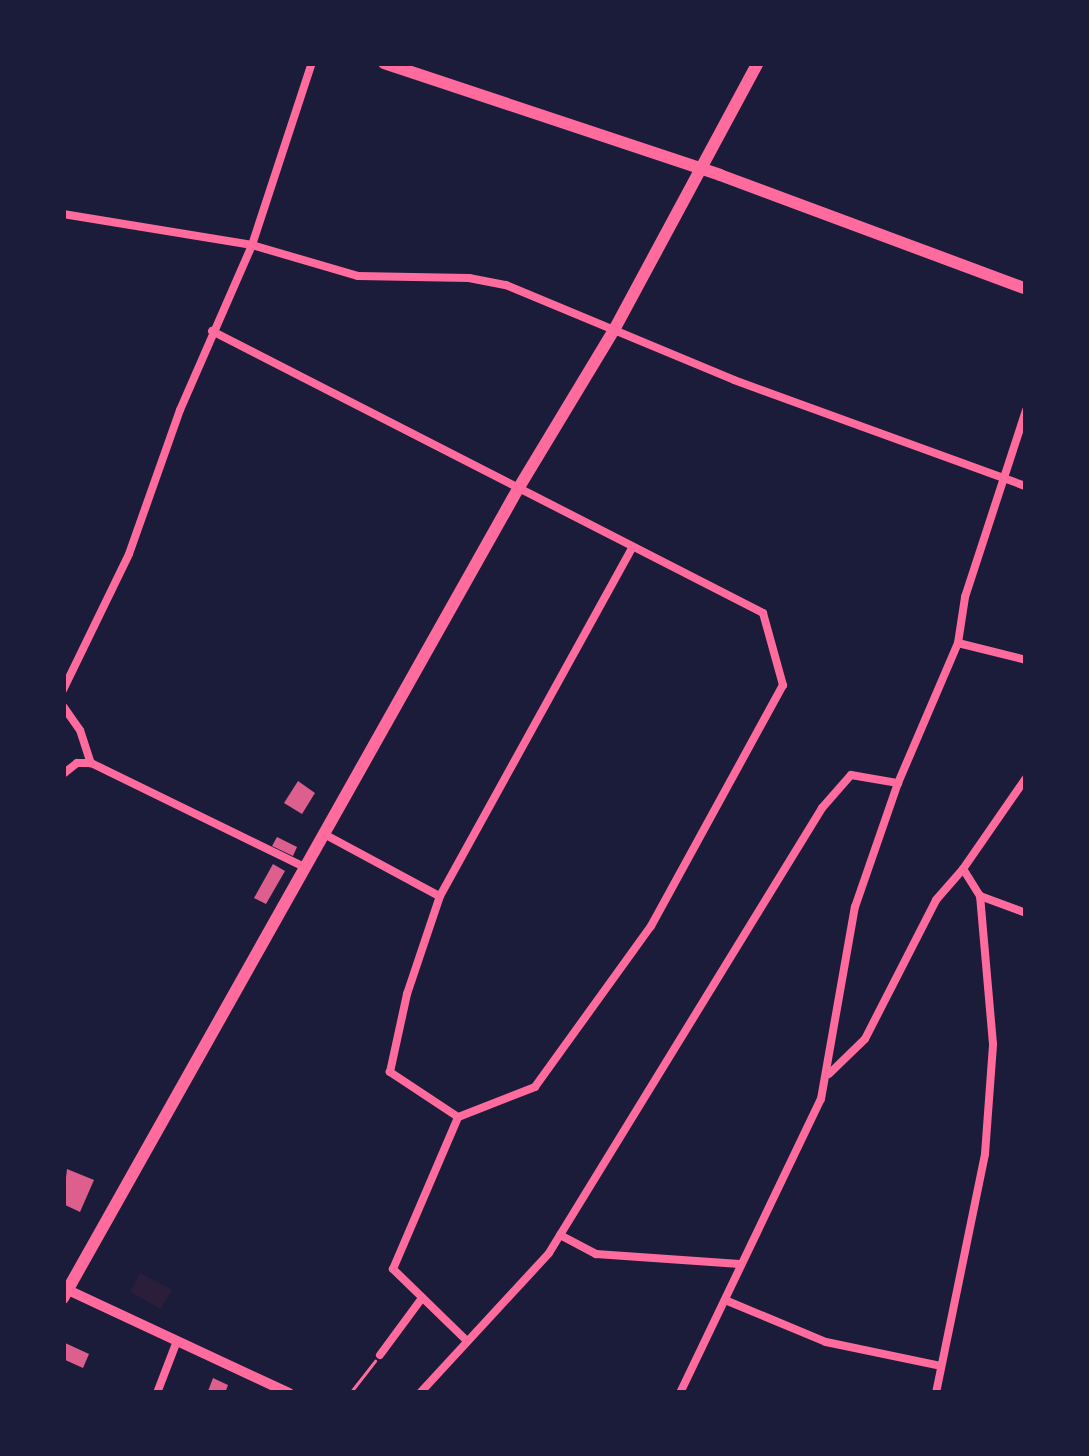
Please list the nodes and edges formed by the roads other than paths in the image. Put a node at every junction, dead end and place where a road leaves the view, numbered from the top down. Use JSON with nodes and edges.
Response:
{"nodes":[{"id":1,"x":312,"y":63,"type":"edge"},
{"id":2,"x":384,"y":63,"type":"edge"},
{"id":3,"x":758,"y":63,"type":"edge"},
{"id":4,"x":700,"y":169,"type":"junction"},
{"id":5,"x":63,"y":214,"type":"edge"},
{"id":6,"x":252,"y":245,"type":"junction"},
{"id":7,"x":1026,"y":289,"type":"edge"},
{"id":8,"x":614,"y":330,"type":"junction"},
{"id":9,"x":212,"y":332,"type":"junction"},
{"id":10,"x":1026,"y":410,"type":"edge"},
{"id":11,"x":1003,"y":477,"type":"junction"},
{"id":12,"x":1026,"y":486,"type":"edge"},
{"id":13,"x":518,"y":489,"type":"junction"},
{"id":14,"x":632,"y":548,"type":"junction"},
{"id":15,"x":958,"y":643,"type":"junction"},
{"id":16,"x":1026,"y":660,"type":"edge"},
{"id":17,"x":63,"y":690,"type":"edge"},
{"id":18,"x":63,"y":706,"type":"edge"},
{"id":19,"x":91,"y":763,"type":"junction"},
{"id":20,"x":63,"y":774,"type":"edge"},
{"id":21,"x":1026,"y":778,"type":"edge"},
{"id":22,"x":898,"y":783,"type":"junction"},
{"id":23,"x":324,"y":834,"type":"junction"},
{"id":24,"x":305,"y":868,"type":"junction"},
{"id":25,"x":963,"y":869,"type":"junction"},
{"id":26,"x":440,"y":896,"type":"junction"},
{"id":27,"x":980,"y":896,"type":"junction"},
{"id":28,"x":1026,"y":913,"type":"edge"},
{"id":29,"x":828,"y":1075,"type":"junction"},
{"id":30,"x":458,"y":1117,"type":"junction"},
{"id":31,"x":560,"y":1235,"type":"junction"},
{"id":32,"x":740,"y":1264,"type":"junction"},
{"id":33,"x":65,"y":1294,"type":"edge"},
{"id":34,"x":423,"y":1298,"type":"junction"},
{"id":35,"x":725,"y":1300,"type":"junction"},
{"id":36,"x":466,"y":1340,"type":"junction"},
{"id":37,"x":177,"y":1341,"type":"junction"},
{"id":38,"x":380,"y":1355,"type":"road end"},
{"id":39,"x":941,"y":1366,"type":"junction"},
{"id":40,"x":157,"y":1393,"type":"edge"},
{"id":41,"x":289,"y":1393,"type":"edge"},
{"id":42,"x":420,"y":1393,"type":"edge"},
{"id":43,"x":680,"y":1393,"type":"edge"},
{"id":44,"x":936,"y":1393,"type":"edge"}],
"edges":[{"from":1,"to":6,"type":"street"},
{"from":2,"to":4,"type":"main road"},
{"from":3,"to":4,"type":"main road"},
{"from":4,"to":7,"type":"main road"},
{"from":4,"to":8,"type":"main road"},
{"from":5,"to":6,"type":"street"},
{"from":6,"to":8,"type":"street"},
{"from":6,"to":9,"type":"street"},
{"from":8,"to":11,"type":"street"},
{"from":8,"to":13,"type":"main road"},
{"from":9,"to":13,"type":"street"},
{"from":9,"to":17,"type":"street"},
{"from":10,"to":11,"type":"street"},
{"from":11,"to":12,"type":"street"},
{"from":11,"to":15,"type":"street"},
{"from":13,"to":14,"type":"street"},
{"from":13,"to":23,"type":"main road"},
{"from":14,"to":26,"type":"street"},
{"from":14,"to":30,"type":"street"},
{"from":15,"to":16,"type":"street"},
{"from":15,"to":22,"type":"street"},
{"from":18,"to":19,"type":"street"},
{"from":19,"to":20,"type":"street"},
{"from":19,"to":24,"type":"street"},
{"from":21,"to":25,"type":"street"},
{"from":22,"to":29,"type":"street"},
{"from":22,"to":31,"type":"street"},
{"from":23,"to":24,"type":"main road"},
{"from":23,"to":26,"type":"street"},
{"from":24,"to":33,"type":"main road"},
{"from":25,"to":27,"type":"street"},
{"from":25,"to":29,"type":"street"},
{"from":26,"to":30,"type":"street"},
{"from":27,"to":28,"type":"street"},
{"from":27,"to":39,"type":"street"},
{"from":29,"to":32,"type":"street"},
{"from":30,"to":34,"type":"street"},
{"from":31,"to":32,"type":"street"},
{"from":31,"to":36,"type":"street"},
{"from":32,"to":35,"type":"street"},
{"from":33,"to":37,"type":"street"},
{"from":34,"to":36,"type":"street"},
{"from":34,"to":38,"type":"street"},
{"from":35,"to":39,"type":"street"},
{"from":35,"to":43,"type":"street"},
{"from":36,"to":42,"type":"street"},
{"from":37,"to":40,"type":"street"},
{"from":37,"to":41,"type":"street"},
{"from":39,"to":44,"type":"street"}]}
